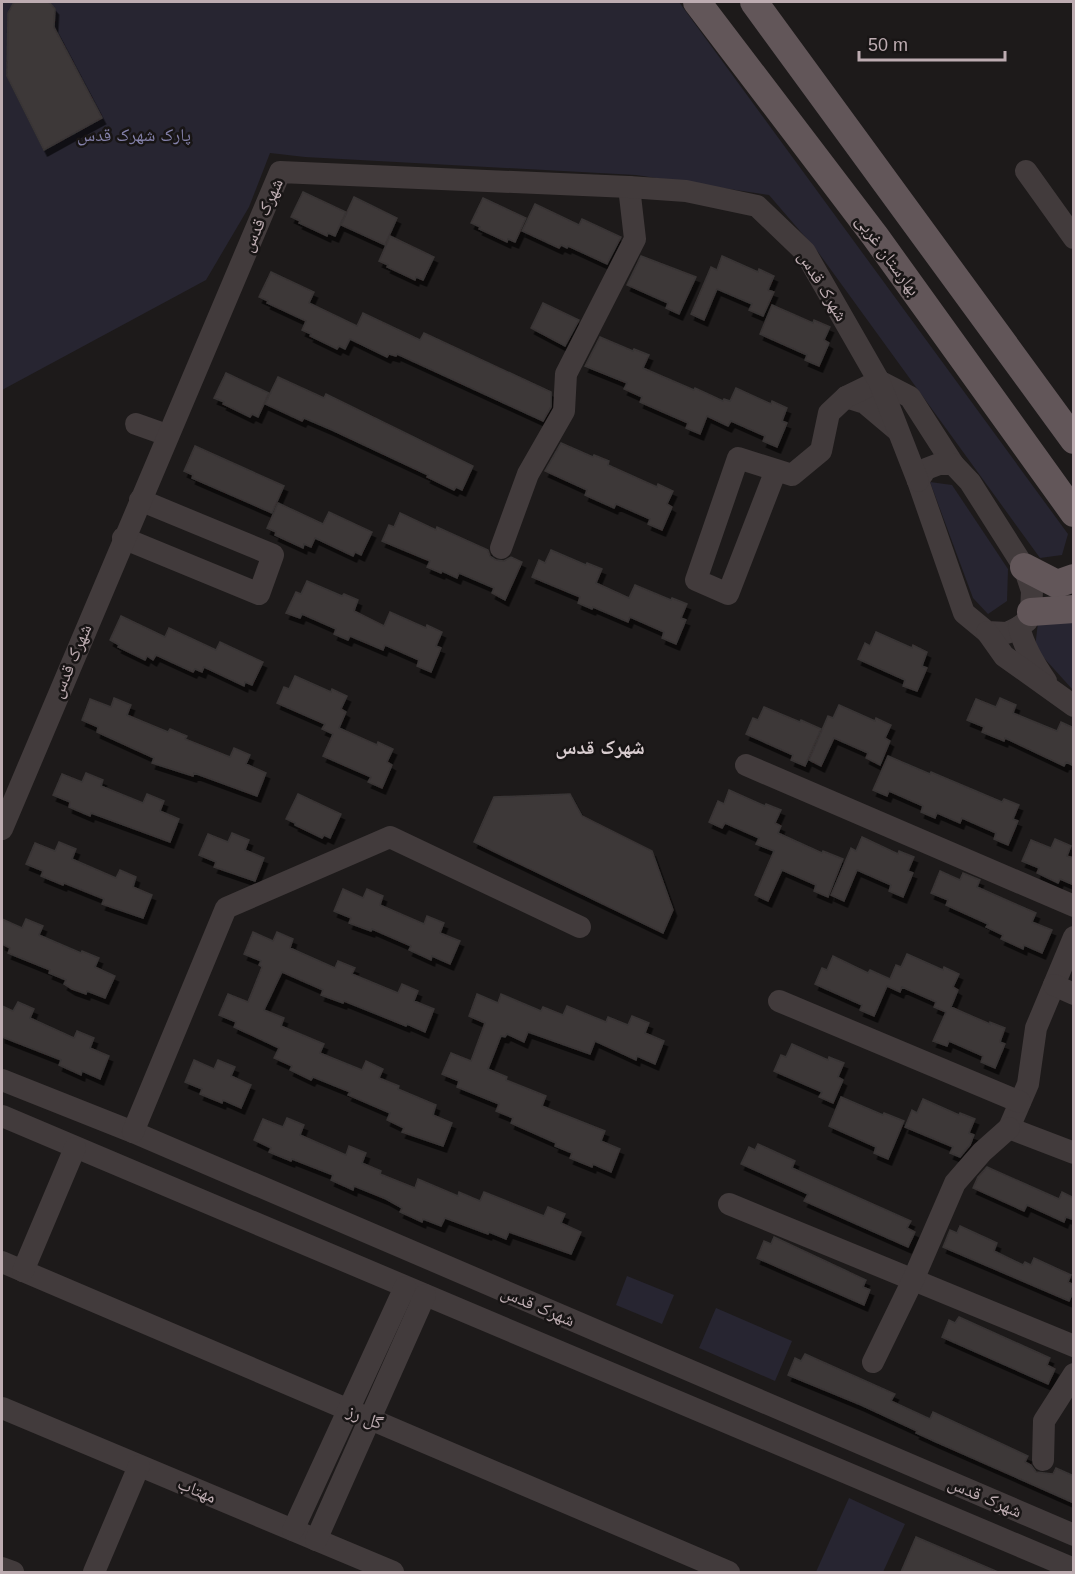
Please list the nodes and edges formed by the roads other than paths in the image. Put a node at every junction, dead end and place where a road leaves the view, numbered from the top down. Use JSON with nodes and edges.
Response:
{"nodes":[{"id":1,"x":697,"y":2,"type":"edge"},
{"id":2,"x":754,"y":2,"type":"edge"},
{"id":3,"x":1026,"y":171,"type":"dead end"},
{"id":4,"x":629,"y":186,"type":"junction"},
{"id":5,"x":1074,"y":238,"type":"edge"},
{"id":6,"x":879,"y":381,"type":"junction"},
{"id":7,"x":846,"y":397,"type":"junction"},
{"id":8,"x":136,"y":424,"type":"dead end"},
{"id":9,"x":900,"y":432,"type":"junction"},
{"id":10,"x":167,"y":435,"type":"junction"},
{"id":11,"x":1072,"y":435,"type":"edge"},
{"id":12,"x":952,"y":464,"type":"junction"},
{"id":13,"x":776,"y":470,"type":"dead end"},
{"id":14,"x":918,"y":481,"type":"junction"},
{"id":15,"x":140,"y":501,"type":"junction"},
{"id":16,"x":1074,"y":513,"type":"edge"},
{"id":17,"x":123,"y":538,"type":"junction"},
{"id":18,"x":501,"y":548,"type":"dead end"},
{"id":19,"x":1024,"y":567,"type":"junction"},
{"id":20,"x":1074,"y":578,"type":"edge"},
{"id":21,"x":1074,"y":609,"type":"edge"},
{"id":22,"x":1025,"y":620,"type":"junction"},
{"id":23,"x":987,"y":632,"type":"junction"},
{"id":24,"x":1055,"y":691,"type":"junction"},
{"id":25,"x":1074,"y":706,"type":"edge"},
{"id":26,"x":746,"y":765,"type":"dead end"},
{"id":27,"x":2,"y":829,"type":"edge"},
{"id":28,"x":1074,"y":906,"type":"edge"},
{"id":29,"x":580,"y":927,"type":"dead end"},
{"id":30,"x":1074,"y":936,"type":"edge"},
{"id":31,"x":1064,"y":990,"type":"edge"},
{"id":32,"x":778,"y":1002,"type":"dead end"},
{"id":33,"x":2,"y":1080,"type":"edge"},
{"id":34,"x":1020,"y":1102,"type":"junction"},
{"id":35,"x":2,"y":1116,"type":"edge"},
{"id":36,"x":1008,"y":1128,"type":"junction"},
{"id":37,"x":133,"y":1132,"type":"junction"},
{"id":38,"x":75,"y":1148,"type":"junction"},
{"id":39,"x":1074,"y":1153,"type":"edge"},
{"id":40,"x":729,"y":1204,"type":"dead end"},
{"id":41,"x":2,"y":1262,"type":"edge"},
{"id":42,"x":23,"y":1271,"type":"junction"},
{"id":43,"x":913,"y":1280,"type":"junction"},
{"id":44,"x":405,"y":1287,"type":"junction"},
{"id":45,"x":426,"y":1295,"type":"junction"},
{"id":46,"x":1074,"y":1346,"type":"edge"},
{"id":47,"x":873,"y":1362,"type":"dead end"},
{"id":48,"x":1074,"y":1374,"type":"edge"},
{"id":49,"x":2,"y":1408,"type":"edge"},
{"id":50,"x":348,"y":1410,"type":"junction"},
{"id":51,"x":370,"y":1419,"type":"junction"},
{"id":52,"x":1043,"y":1460,"type":"dead end"},
{"id":53,"x":139,"y":1466,"type":"junction"},
{"id":54,"x":293,"y":1530,"type":"junction"},
{"id":55,"x":1074,"y":1535,"type":"edge"},
{"id":56,"x":316,"y":1540,"type":"junction"},
{"id":57,"x":2,"y":1568,"type":"edge"},
{"id":58,"x":1074,"y":1569,"type":"edge"},
{"id":59,"x":13,"y":1572,"type":"edge"},
{"id":60,"x":94,"y":1572,"type":"edge"},
{"id":61,"x":393,"y":1572,"type":"edge"},
{"id":62,"x":729,"y":1572,"type":"edge"}],
"edges":[{"from":1,"to":16,"type":"main road","name":"بهارستان غربی"},
{"from":2,"to":11,"type":"main road"},
{"from":3,"to":5,"type":"street"},
{"from":4,"to":6,"type":"street","name":"شهرک قدس"},
{"from":4,"to":10,"type":"street","name":"شهرک قدس"},
{"from":4,"to":18,"type":"street"},
{"from":6,"to":7,"type":"street"},
{"from":6,"to":9,"type":"street","name":"شهرک قدس"},
{"from":6,"to":12,"type":"street"},
{"from":7,"to":9,"type":"street"},
{"from":7,"to":13,"type":"street"},
{"from":8,"to":10,"type":"street"},
{"from":9,"to":14,"type":"street","name":"شهرک قدس"},
{"from":10,"to":15,"type":"street","name":"شهرک قدس"},
{"from":12,"to":14,"type":"street"},
{"from":12,"to":19,"type":"street"},
{"from":14,"to":23,"type":"street"},
{"from":15,"to":17,"type":"street","name":"شهرک قدس"},
{"from":15,"to":17,"type":"street"},
{"from":17,"to":27,"type":"street","name":"شهرک قدس"},
{"from":19,"to":20,"type":"main road"},
{"from":19,"to":22,"type":"street"},
{"from":21,"to":22,"type":"main road"},
{"from":22,"to":23,"type":"street"},
{"from":22,"to":24,"type":"street"},
{"from":23,"to":24,"type":"street"},
{"from":24,"to":25,"type":"street"},
{"from":26,"to":28,"type":"street"},
{"from":29,"to":37,"type":"street"},
{"from":30,"to":31,"type":"street"},
{"from":31,"to":34,"type":"street"},
{"from":32,"to":34,"type":"street"},
{"from":33,"to":37,"type":"street","name":"شهرک قدس"},
{"from":34,"to":36,"type":"street"},
{"from":35,"to":38,"type":"street"},
{"from":36,"to":39,"type":"street"},
{"from":36,"to":43,"type":"street"},
{"from":37,"to":55,"type":"street","name":"شهرک قدس"},
{"from":38,"to":42,"type":"street"},
{"from":38,"to":44,"type":"street"},
{"from":40,"to":43,"type":"street"},
{"from":41,"to":42,"type":"street","name":"گل رز"},
{"from":42,"to":50,"type":"street","name":"گل رز"},
{"from":43,"to":46,"type":"street"},
{"from":43,"to":47,"type":"street"},
{"from":44,"to":45,"type":"street"},
{"from":44,"to":50,"type":"street"},
{"from":45,"to":51,"type":"street"},
{"from":45,"to":58,"type":"street"},
{"from":48,"to":52,"type":"street"},
{"from":49,"to":53,"type":"street","name":"مهتاب"},
{"from":50,"to":51,"type":"street","name":"گل رز"},
{"from":50,"to":54,"type":"street"},
{"from":51,"to":56,"type":"street"},
{"from":51,"to":62,"type":"street","name":"گل رز"},
{"from":53,"to":54,"type":"street","name":"مهتاب"},
{"from":53,"to":60,"type":"street"},
{"from":54,"to":56,"type":"street","name":"مهتاب"},
{"from":56,"to":61,"type":"street","name":"مهتاب"},
{"from":57,"to":59,"type":"street"}]}
